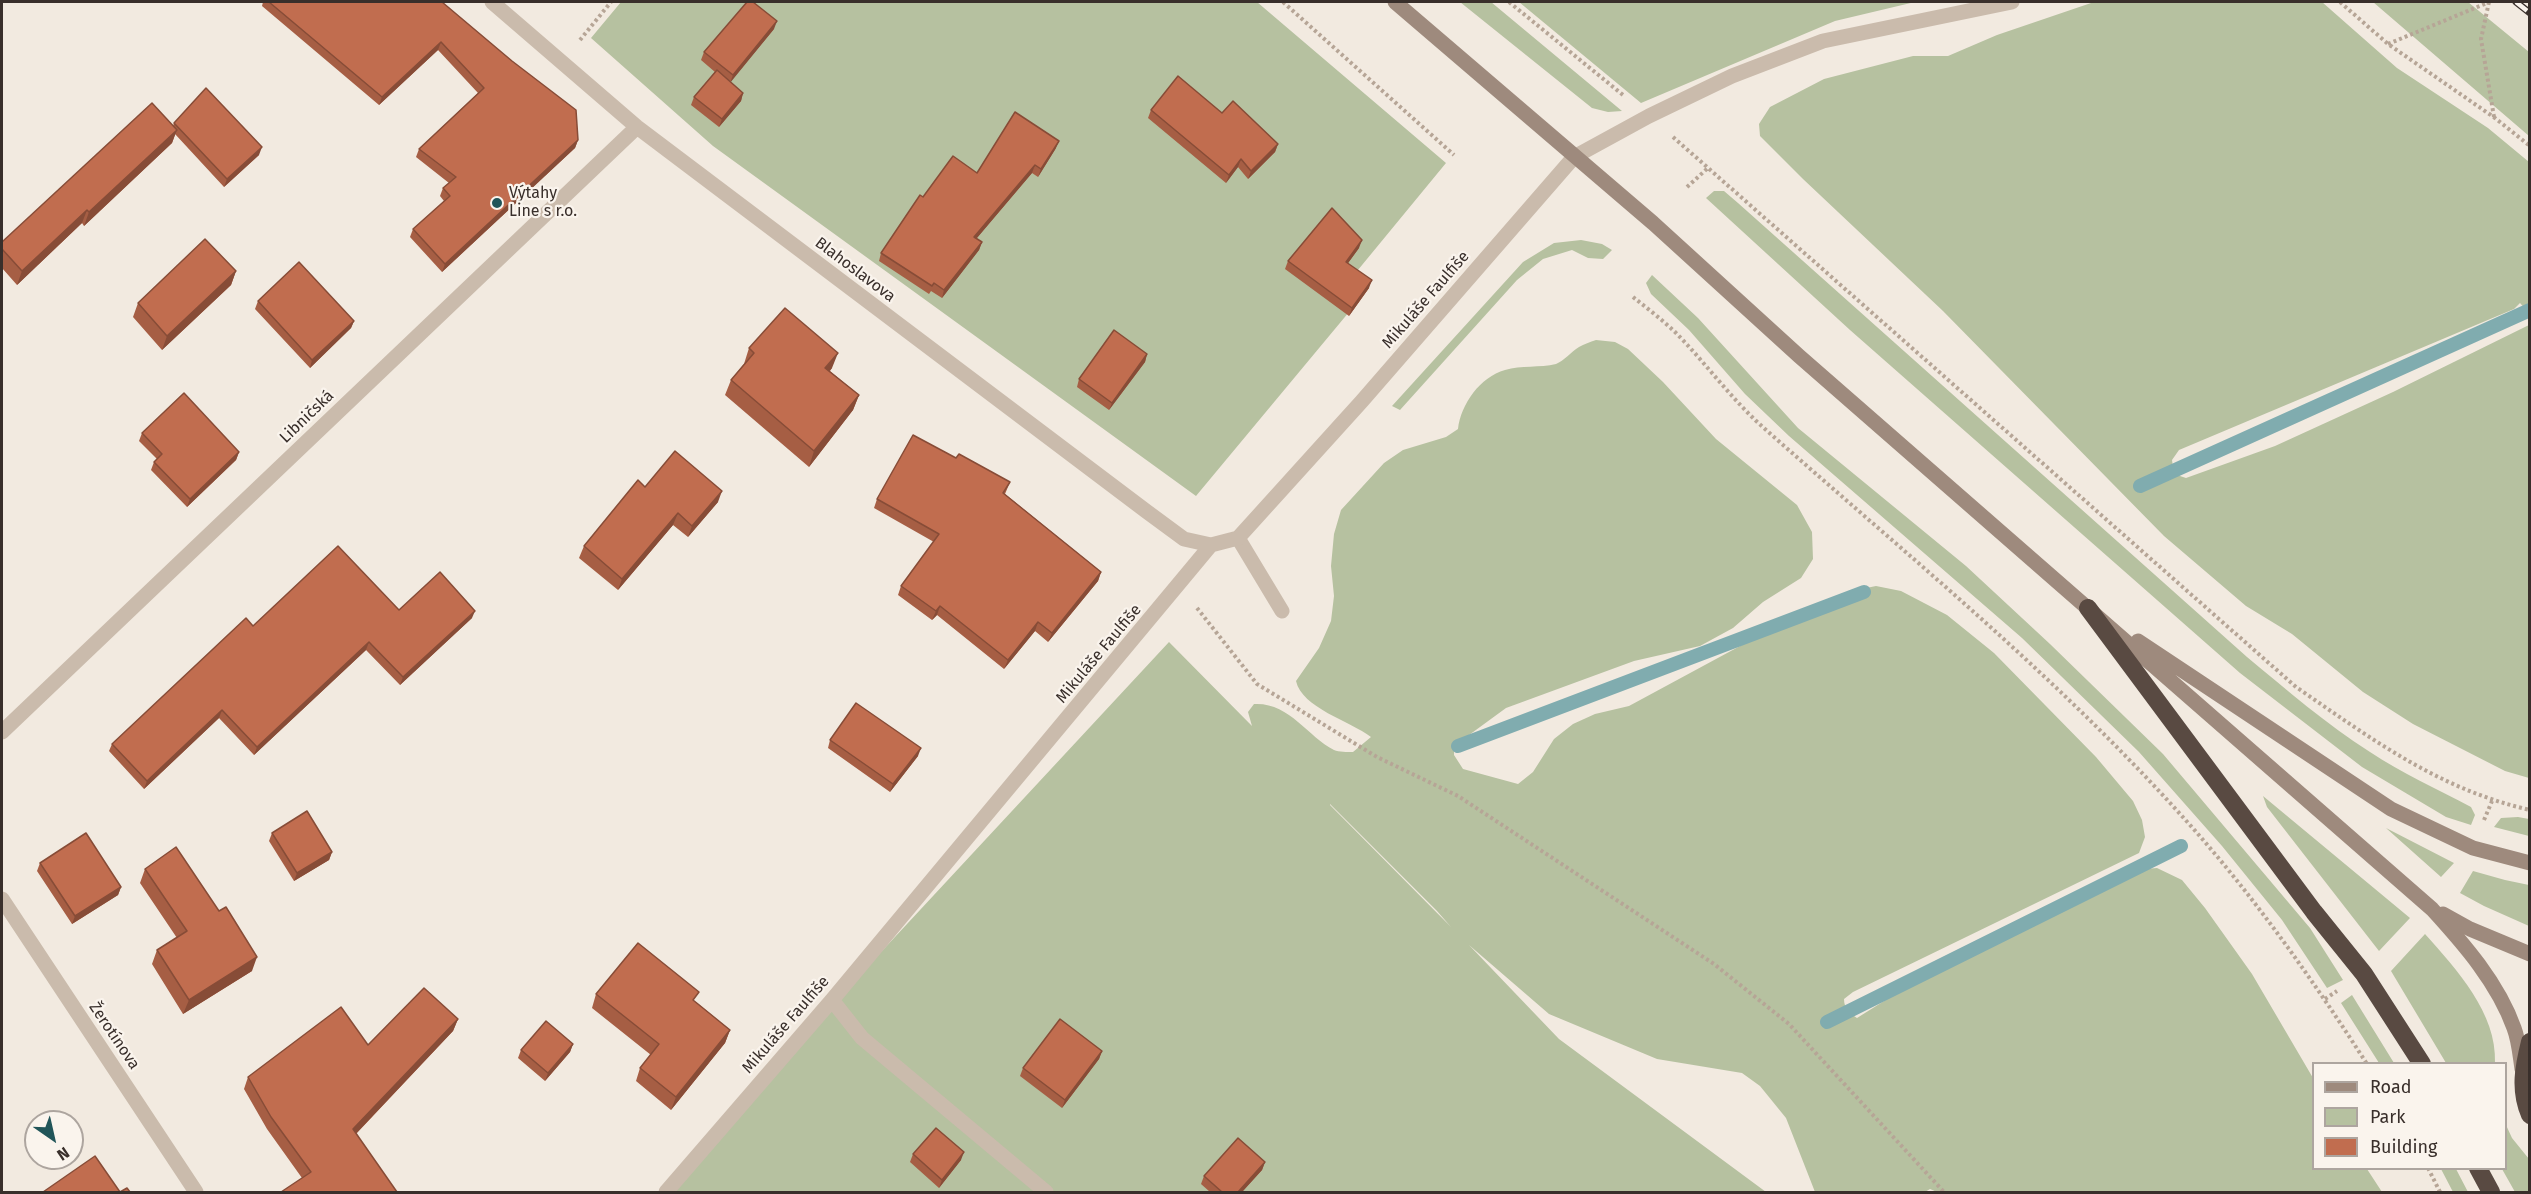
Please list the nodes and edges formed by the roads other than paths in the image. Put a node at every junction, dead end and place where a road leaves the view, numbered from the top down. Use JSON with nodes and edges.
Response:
{"nodes":[{"id":1,"x":492,"y":2,"type":"edge"},
{"id":2,"x":1395,"y":2,"type":"edge"},
{"id":3,"x":2012,"y":2,"type":"edge"},
{"id":4,"x":637,"y":127,"type":"junction"},
{"id":5,"x":1574,"y":157,"type":"junction"},
{"id":6,"x":1238,"y":538,"type":"junction"},
{"id":7,"x":1211,"y":545,"type":"junction"},
{"id":8,"x":2088,"y":608,"type":"junction"},
{"id":9,"x":1282,"y":611,"type":"dead end"},
{"id":10,"x":2,"y":732,"type":"edge"},
{"id":11,"x":2529,"y":863,"type":"edge"},
{"id":12,"x":2,"y":899,"type":"edge"},
{"id":13,"x":2433,"y":909,"type":"junction"},
{"id":14,"x":2529,"y":954,"type":"edge"},
{"id":15,"x":832,"y":1000,"type":"junction"},
{"id":16,"x":2529,"y":1042,"type":"edge"},
{"id":17,"x":2421,"y":1062,"type":"edge"},
{"id":18,"x":2523,"y":1071,"type":"junction"},
{"id":19,"x":2529,"y":1115,"type":"edge"},
{"id":20,"x":2479,"y":1170,"type":"edge"},
{"id":21,"x":196,"y":1192,"type":"edge"},
{"id":22,"x":666,"y":1192,"type":"edge"},
{"id":23,"x":1046,"y":1192,"type":"edge"},
{"id":24,"x":2491,"y":1192,"type":"edge"}],
"edges":[{"from":1,"to":4,"type":"street","name":"Blahoslavova"},
{"from":2,"to":5,"type":"main road"},
{"from":3,"to":5,"type":"street"},
{"from":4,"to":7,"type":"street","name":"Blahoslavova"},
{"from":4,"to":10,"type":"street","name":"Libničská"},
{"from":5,"to":6,"type":"street","name":"Mikuláše Faulfiše"},
{"from":5,"to":8,"type":"main road"},
{"from":6,"to":7,"type":"street"},
{"from":6,"to":9,"type":"street"},
{"from":7,"to":15,"type":"street","name":"Mikuláše Faulfiše"},
{"from":8,"to":11,"type":"main road"},
{"from":8,"to":13,"type":"main road"},
{"from":8,"to":17,"type":"highway"},
{"from":12,"to":21,"type":"street","name":"Žerotínova"},
{"from":13,"to":14,"type":"main road"},
{"from":13,"to":18,"type":"main road"},
{"from":15,"to":22,"type":"street","name":"Mikuláše Faulfiše"},
{"from":15,"to":23,"type":"street"},
{"from":16,"to":18,"type":"highway"},
{"from":18,"to":19,"type":"highway"},
{"from":20,"to":24,"type":"highway"}]}
